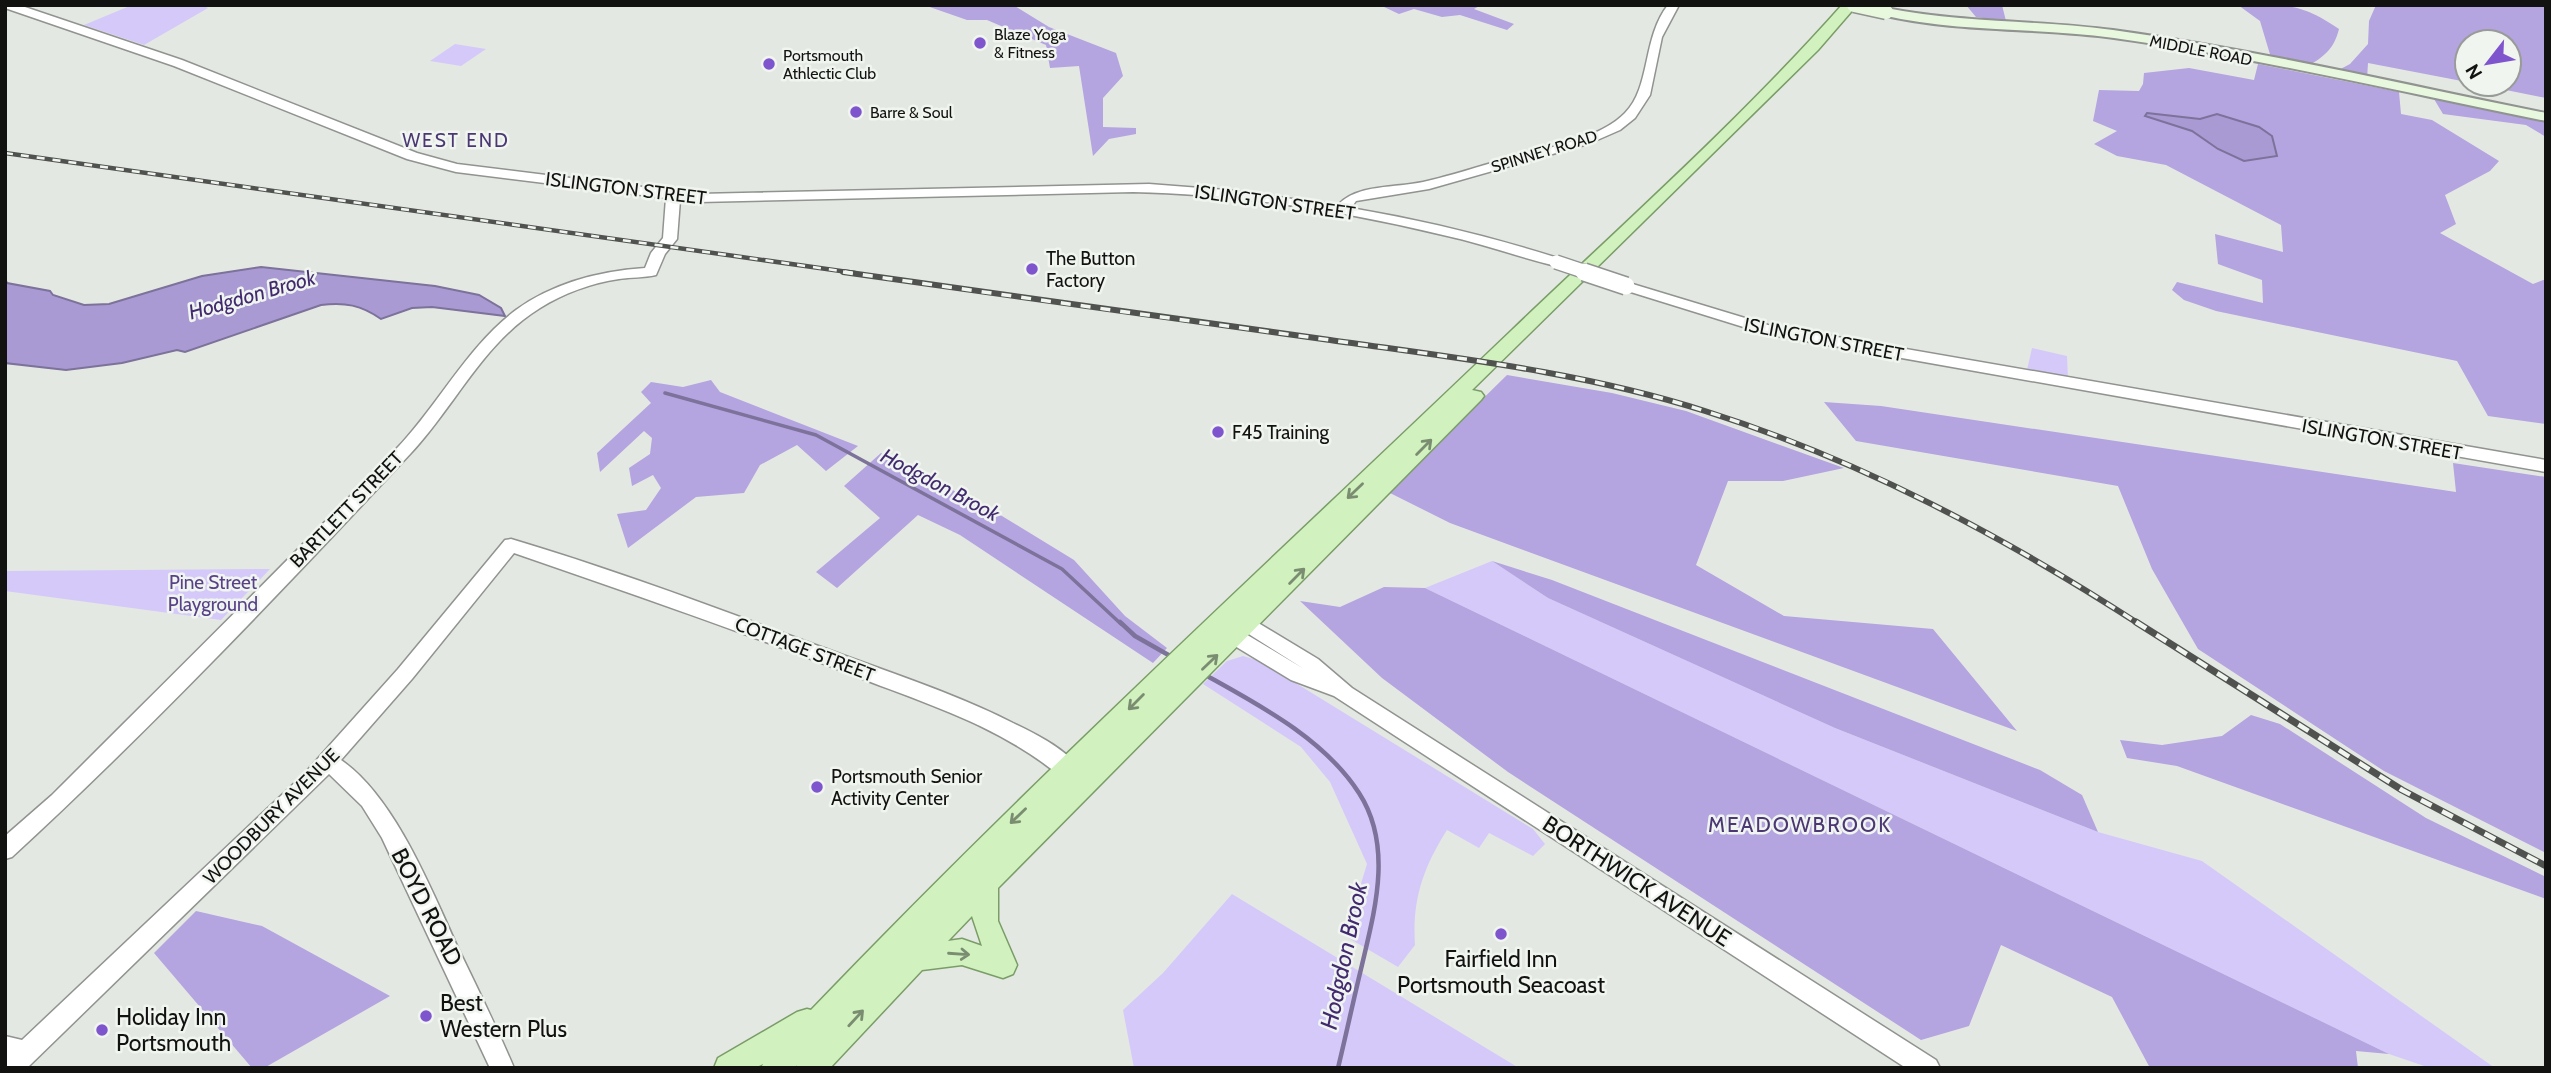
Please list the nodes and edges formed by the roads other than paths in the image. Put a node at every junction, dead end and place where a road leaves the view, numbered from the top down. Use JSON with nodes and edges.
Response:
{"nodes":[{"id":1,"x":7,"y":5,"type":"edge"},
{"id":2,"x":1674,"y":5,"type":"edge"},
{"id":3,"x":1852,"y":5,"type":"edge"},
{"id":4,"x":1863,"y":5,"type":"edge"},
{"id":5,"x":2546,"y":117,"type":"edge"},
{"id":6,"x":673,"y":197,"type":"junction"},
{"id":7,"x":1341,"y":210,"type":"junction"},
{"id":8,"x":2546,"y":466,"type":"edge"},
{"id":9,"x":511,"y":545,"type":"joint"},
{"id":10,"x":1232,"y":625,"type":"junction"},
{"id":11,"x":328,"y":762,"type":"junction"},
{"id":12,"x":1075,"y":777,"type":"junction"},
{"id":13,"x":5,"y":850,"type":"edge"},
{"id":14,"x":985,"y":884,"type":"junction"},
{"id":15,"x":913,"y":958,"type":"junction"},
{"id":16,"x":845,"y":993,"type":"junction"},
{"id":17,"x":13,"y":1056,"type":"edge"},
{"id":18,"x":502,"y":1068,"type":"edge"},
{"id":19,"x":728,"y":1068,"type":"edge"},
{"id":20,"x":775,"y":1068,"type":"edge"},
{"id":21,"x":810,"y":1068,"type":"edge"},
{"id":22,"x":1928,"y":1068,"type":"edge"}],
"edges":[{"from":1,"to":6,"type":"street","name":"ISLINGTON STREET"},
{"from":2,"to":7,"type":"street","name":"SPINNEY ROAD"},
{"from":3,"to":5,"type":"main road","name":"MIDDLE ROAD","bridge":true},
{"from":3,"to":10,"type":"main road","one_way":true},
{"from":10,"to":4,"type":"main road","one_way":true},
{"from":6,"to":7,"type":"street","name":"ISLINGTON STREET"},
{"from":6,"to":13,"type":"street","name":"BARTLETT STREET"},
{"from":7,"to":8,"type":"street","name":"ISLINGTON STREET","bridge":true},
{"from":9,"to":11,"type":"street","name":"WOODBURY AVENUE"},
{"from":9,"to":12,"type":"street","name":"COTTAGE STREET"},
{"from":10,"to":12,"type":"main road"},
{"from":10,"to":22,"type":"street","name":"BORTHWICK AVENUE"},
{"from":11,"to":17,"type":"street","name":"WOODBURY AVENUE"},
{"from":11,"to":18,"type":"street","name":"BOYD ROAD"},
{"from":12,"to":14,"type":"main road"},
{"from":12,"to":16,"type":"main road","one_way":true},
{"from":14,"to":15,"type":"main road"},
{"from":15,"to":14,"type":"main road","one_way":true},
{"from":21,"to":15,"type":"main road","one_way":true},
{"from":16,"to":19,"type":"main road"},
{"from":16,"to":20,"type":"main road"}]}
